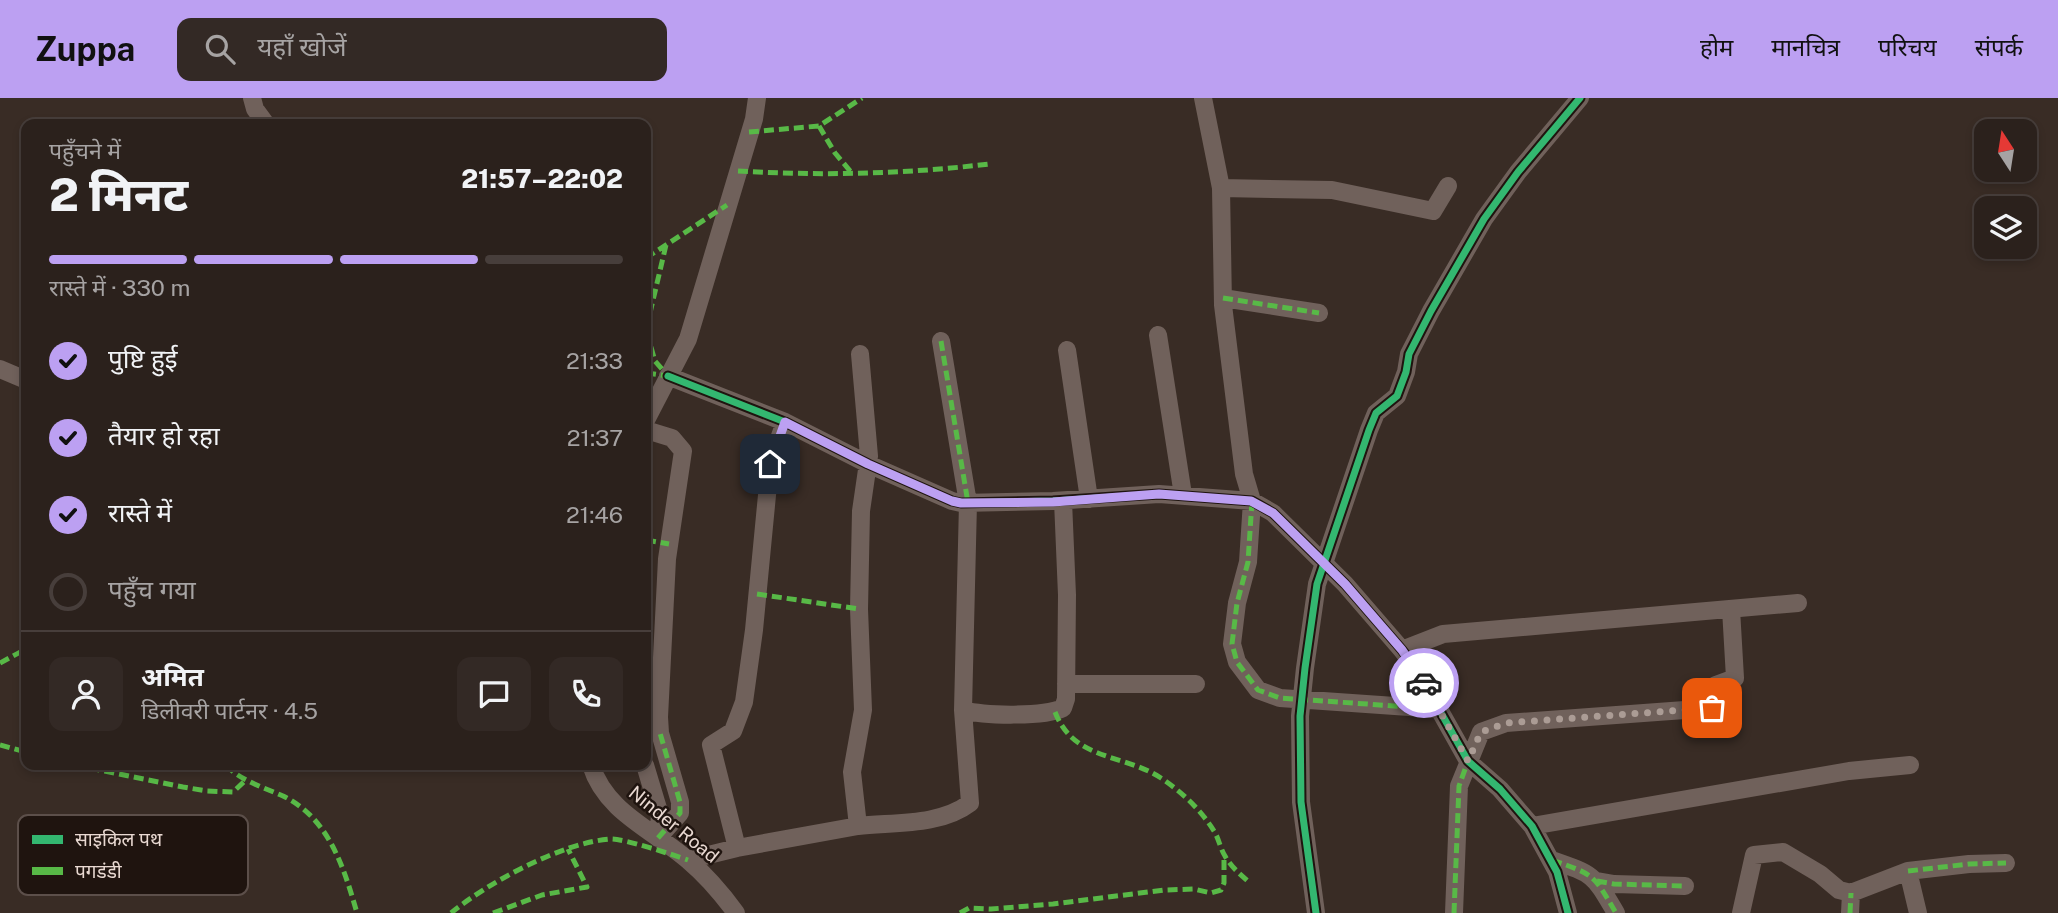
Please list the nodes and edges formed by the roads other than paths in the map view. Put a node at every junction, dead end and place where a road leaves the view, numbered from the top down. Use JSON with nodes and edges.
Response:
{"nodes":[{"id":1,"x":252,"y":98,"type":"edge"},
{"id":2,"x":757,"y":98,"type":"edge"},
{"id":3,"x":1203,"y":98,"type":"edge"},
{"id":4,"x":1580,"y":98,"type":"edge"},
{"id":5,"x":262,"y":119,"type":"edge"},
{"id":6,"x":1448,"y":186,"type":"dead end"},
{"id":7,"x":1221,"y":188,"type":"junction"},
{"id":8,"x":1223,"y":298,"type":"junction"},
{"id":9,"x":1319,"y":313,"type":"dead end"},
{"id":10,"x":1158,"y":335,"type":"dead end"},
{"id":11,"x":941,"y":341,"type":"dead end"},
{"id":12,"x":1067,"y":350,"type":"dead end"},
{"id":13,"x":860,"y":354,"type":"dead end"},
{"id":14,"x":0,"y":369,"type":"edge"},
{"id":15,"x":668,"y":376,"type":"junction"},
{"id":16,"x":21,"y":378,"type":"edge"},
{"id":17,"x":651,"y":410,"type":"edge"},
{"id":18,"x":785,"y":422,"type":"junction"},
{"id":19,"x":651,"y":431,"type":"edge"},
{"id":20,"x":868,"y":464,"type":"junction"},
{"id":21,"x":1183,"y":495,"type":"junction"},
{"id":22,"x":1089,"y":499,"type":"junction"},
{"id":23,"x":1063,"y":501,"type":"junction"},
{"id":24,"x":1251,"y":501,"type":"junction"},
{"id":25,"x":968,"y":503,"type":"junction"},
{"id":26,"x":1324,"y":563,"type":"junction"},
{"id":27,"x":1798,"y":603,"type":"dead end"},
{"id":28,"x":1731,"y":609,"type":"junction"},
{"id":29,"x":1402,"y":650,"type":"junction"},
{"id":30,"x":1066,"y":684,"type":"junction"},
{"id":31,"x":1196,"y":684,"type":"dead end"},
{"id":32,"x":1302,"y":699,"type":"junction"},
{"id":33,"x":1438,"y":709,"type":"junction"},
{"id":34,"x":963,"y":710,"type":"junction"},
{"id":35,"x":1468,"y":761,"type":"junction"},
{"id":36,"x":1910,"y":765,"type":"dead end"},
{"id":37,"x":593,"y":770,"type":"edge"},
{"id":38,"x":646,"y":770,"type":"edge"},
{"id":39,"x":858,"y":826,"type":"junction"},
{"id":40,"x":1532,"y":826,"type":"junction"},
{"id":41,"x":658,"y":838,"type":"junction"},
{"id":42,"x":737,"y":848,"type":"junction"},
{"id":43,"x":688,"y":860,"type":"junction"},
{"id":44,"x":1552,"y":860,"type":"junction"},
{"id":45,"x":2006,"y":863,"type":"dead end"},
{"id":46,"x":1908,"y":871,"type":"junction"},
{"id":47,"x":1597,"y":881,"type":"junction"},
{"id":48,"x":1685,"y":886,"type":"dead end"},
{"id":49,"x":1851,"y":893,"type":"junction"},
{"id":50,"x":736,"y":913,"type":"edge"},
{"id":51,"x":1315,"y":913,"type":"edge"},
{"id":52,"x":1454,"y":913,"type":"edge"},
{"id":53,"x":1568,"y":913,"type":"edge"},
{"id":54,"x":1616,"y":913,"type":"edge"},
{"id":55,"x":1741,"y":913,"type":"edge"},
{"id":56,"x":1850,"y":913,"type":"edge"},
{"id":57,"x":1918,"y":913,"type":"edge"}],
"edges":[{"from":1,"to":5,"type":"street"},
{"from":2,"to":15,"type":"street"},
{"from":3,"to":7,"type":"street"},
{"from":4,"to":26,"type":"street"},
{"from":6,"to":7,"type":"street"},
{"from":7,"to":8,"type":"street"},
{"from":8,"to":9,"type":"street"},
{"from":8,"to":24,"type":"street"},
{"from":10,"to":21,"type":"street"},
{"from":11,"to":25,"type":"street"},
{"from":12,"to":22,"type":"street"},
{"from":13,"to":20,"type":"street"},
{"from":14,"to":16,"type":"street"},
{"from":15,"to":17,"type":"street"},
{"from":15,"to":18,"type":"street"},
{"from":18,"to":20,"type":"street"},
{"from":18,"to":42,"type":"street"},
{"from":19,"to":41,"type":"street"},
{"from":20,"to":25,"type":"street"},
{"from":20,"to":39,"type":"street"},
{"from":21,"to":22,"type":"street"},
{"from":21,"to":24,"type":"street"},
{"from":22,"to":23,"type":"street"},
{"from":23,"to":25,"type":"street"},
{"from":23,"to":30,"type":"street"},
{"from":24,"to":26,"type":"street"},
{"from":24,"to":32,"type":"street"},
{"from":25,"to":34,"type":"street"},
{"from":26,"to":29,"type":"street"},
{"from":26,"to":32,"type":"street"},
{"from":27,"to":28,"type":"street"},
{"from":28,"to":29,"type":"street"},
{"from":28,"to":35,"type":"street"},
{"from":29,"to":33,"type":"street"},
{"from":30,"to":31,"type":"street"},
{"from":30,"to":34,"type":"street"},
{"from":32,"to":33,"type":"street"},
{"from":32,"to":51,"type":"street"},
{"from":33,"to":35,"type":"street"},
{"from":34,"to":39,"type":"street"},
{"from":35,"to":40,"type":"street"},
{"from":35,"to":52,"type":"street"},
{"from":36,"to":40,"type":"street"},
{"from":37,"to":41,"type":"street","name":"Ninder Road"},
{"from":38,"to":41,"type":"street"},
{"from":39,"to":42,"type":"street"},
{"from":40,"to":44,"type":"street"},
{"from":41,"to":43,"type":"street","name":"Ninder Road"},
{"from":42,"to":43,"type":"street"},
{"from":43,"to":50,"type":"street","name":"Ninder Road"},
{"from":44,"to":47,"type":"street"},
{"from":44,"to":53,"type":"street"},
{"from":45,"to":46,"type":"street"},
{"from":46,"to":49,"type":"street"},
{"from":46,"to":57,"type":"street"},
{"from":47,"to":48,"type":"street"},
{"from":47,"to":54,"type":"street"},
{"from":49,"to":55,"type":"street"},
{"from":49,"to":56,"type":"street"}]}
